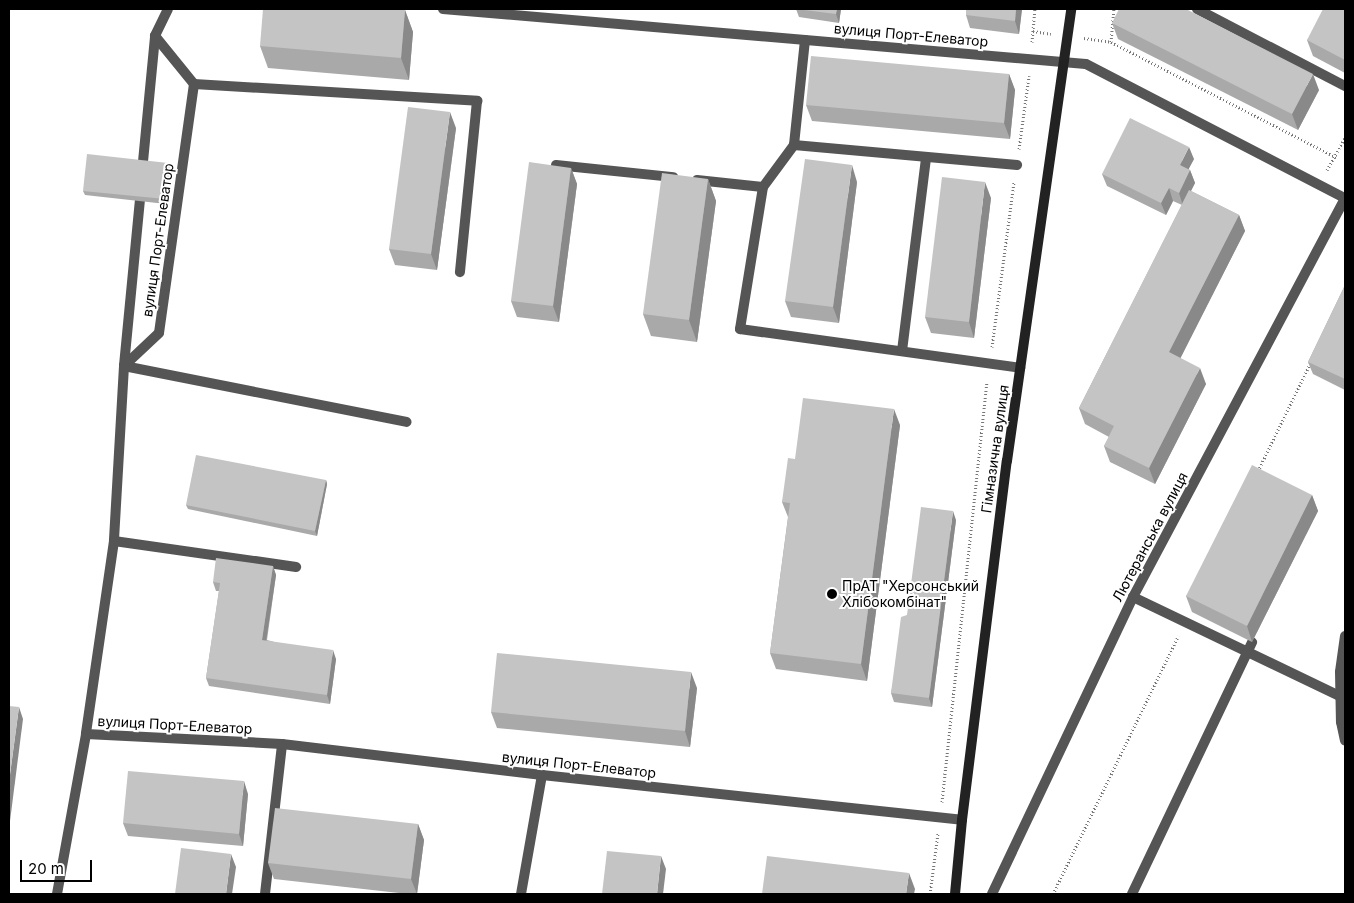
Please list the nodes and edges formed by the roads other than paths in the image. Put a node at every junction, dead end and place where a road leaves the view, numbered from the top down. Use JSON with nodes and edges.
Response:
{"nodes":[{"id":1,"x":168,"y":9,"type":"edge"},
{"id":2,"x":443,"y":9,"type":"edge"},
{"id":3,"x":1071,"y":9,"type":"edge"},
{"id":4,"x":1197,"y":9,"type":"edge"},
{"id":5,"x":155,"y":36,"type":"junction"},
{"id":6,"x":805,"y":40,"type":"junction"},
{"id":7,"x":1064,"y":62,"type":"junction"},
{"id":8,"x":194,"y":84,"type":"junction"},
{"id":9,"x":1345,"y":86,"type":"edge"},
{"id":10,"x":794,"y":144,"type":"junction"},
{"id":11,"x":926,"y":157,"type":"junction"},
{"id":12,"x":556,"y":165,"type":"edge"},
{"id":13,"x":1017,"y":165,"type":"road end"},
{"id":14,"x":763,"y":187,"type":"junction"},
{"id":15,"x":1345,"y":199,"type":"edge"},
{"id":16,"x":460,"y":272,"type":"dead end"},
{"id":17,"x":902,"y":351,"type":"junction"},
{"id":18,"x":124,"y":366,"type":"junction"},
{"id":19,"x":1020,"y":368,"type":"junction"},
{"id":20,"x":406,"y":422,"type":"dead end"},
{"id":21,"x":114,"y":541,"type":"junction"},
{"id":22,"x":296,"y":567,"type":"dead end"},
{"id":23,"x":1133,"y":597,"type":"junction"},
{"id":24,"x":1345,"y":636,"type":"edge"},
{"id":25,"x":1252,"y":642,"type":"edge"},
{"id":26,"x":1248,"y":652,"type":"junction"},
{"id":27,"x":1340,"y":696,"type":"junction"},
{"id":28,"x":86,"y":734,"type":"junction"},
{"id":29,"x":1345,"y":741,"type":"edge"},
{"id":30,"x":282,"y":744,"type":"junction"},
{"id":31,"x":542,"y":775,"type":"junction"},
{"id":32,"x":962,"y":820,"type":"junction"},
{"id":33,"x":57,"y":894,"type":"edge"},
{"id":34,"x":265,"y":894,"type":"edge"},
{"id":35,"x":521,"y":894,"type":"edge"},
{"id":36,"x":955,"y":894,"type":"edge"},
{"id":37,"x":992,"y":894,"type":"edge"},
{"id":38,"x":1132,"y":894,"type":"edge"}],
"edges":[{"from":1,"to":5,"type":"street"},
{"from":2,"to":6,"type":"street","name":"вулиця Порт-Елеватор"},
{"from":3,"to":7,"type":"street","name":"Гімназична вулиця"},
{"from":4,"to":9,"type":"street"},
{"from":5,"to":8,"type":"street"},
{"from":5,"to":18,"type":"street"},
{"from":6,"to":7,"type":"street","name":"вулиця Порт-Елеватор"},
{"from":6,"to":10,"type":"street"},
{"from":7,"to":15,"type":"street","name":"вулиця Порт-Елеватор"},
{"from":7,"to":19,"type":"street","name":"Гімназична вулиця"},
{"from":8,"to":16,"type":"street"},
{"from":8,"to":18,"type":"street","name":"вулиця Порт-Елеватор"},
{"from":10,"to":11,"type":"street"},
{"from":10,"to":14,"type":"street"},
{"from":11,"to":13,"type":"street"},
{"from":11,"to":17,"type":"street"},
{"from":12,"to":14,"type":"street"},
{"from":14,"to":17,"type":"street"},
{"from":15,"to":23,"type":"street","name":"Лютеранська вулиця"},
{"from":17,"to":19,"type":"street"},
{"from":18,"to":20,"type":"street"},
{"from":18,"to":21,"type":"street","name":"вулиця Порт-Елеватор"},
{"from":19,"to":32,"type":"street","name":"Гімназична вулиця"},
{"from":21,"to":22,"type":"street"},
{"from":21,"to":28,"type":"street","name":"вулиця Порт-Елеватор"},
{"from":23,"to":26,"type":"street"},
{"from":23,"to":37,"type":"street","name":"Лютеранська вулиця"},
{"from":24,"to":27,"type":"street"},
{"from":25,"to":26,"type":"street"},
{"from":26,"to":27,"type":"street"},
{"from":26,"to":38,"type":"street"},
{"from":27,"to":29,"type":"street"},
{"from":28,"to":30,"type":"street","name":"вулиця Порт-Елеватор"},
{"from":28,"to":33,"type":"street"},
{"from":30,"to":31,"type":"street","name":"вулиця Порт-Елеватор"},
{"from":30,"to":34,"type":"street"},
{"from":31,"to":32,"type":"street","name":"вулиця Порт-Елеватор"},
{"from":31,"to":35,"type":"street"},
{"from":32,"to":36,"type":"street","name":"Гімназична вулиця"}]}
